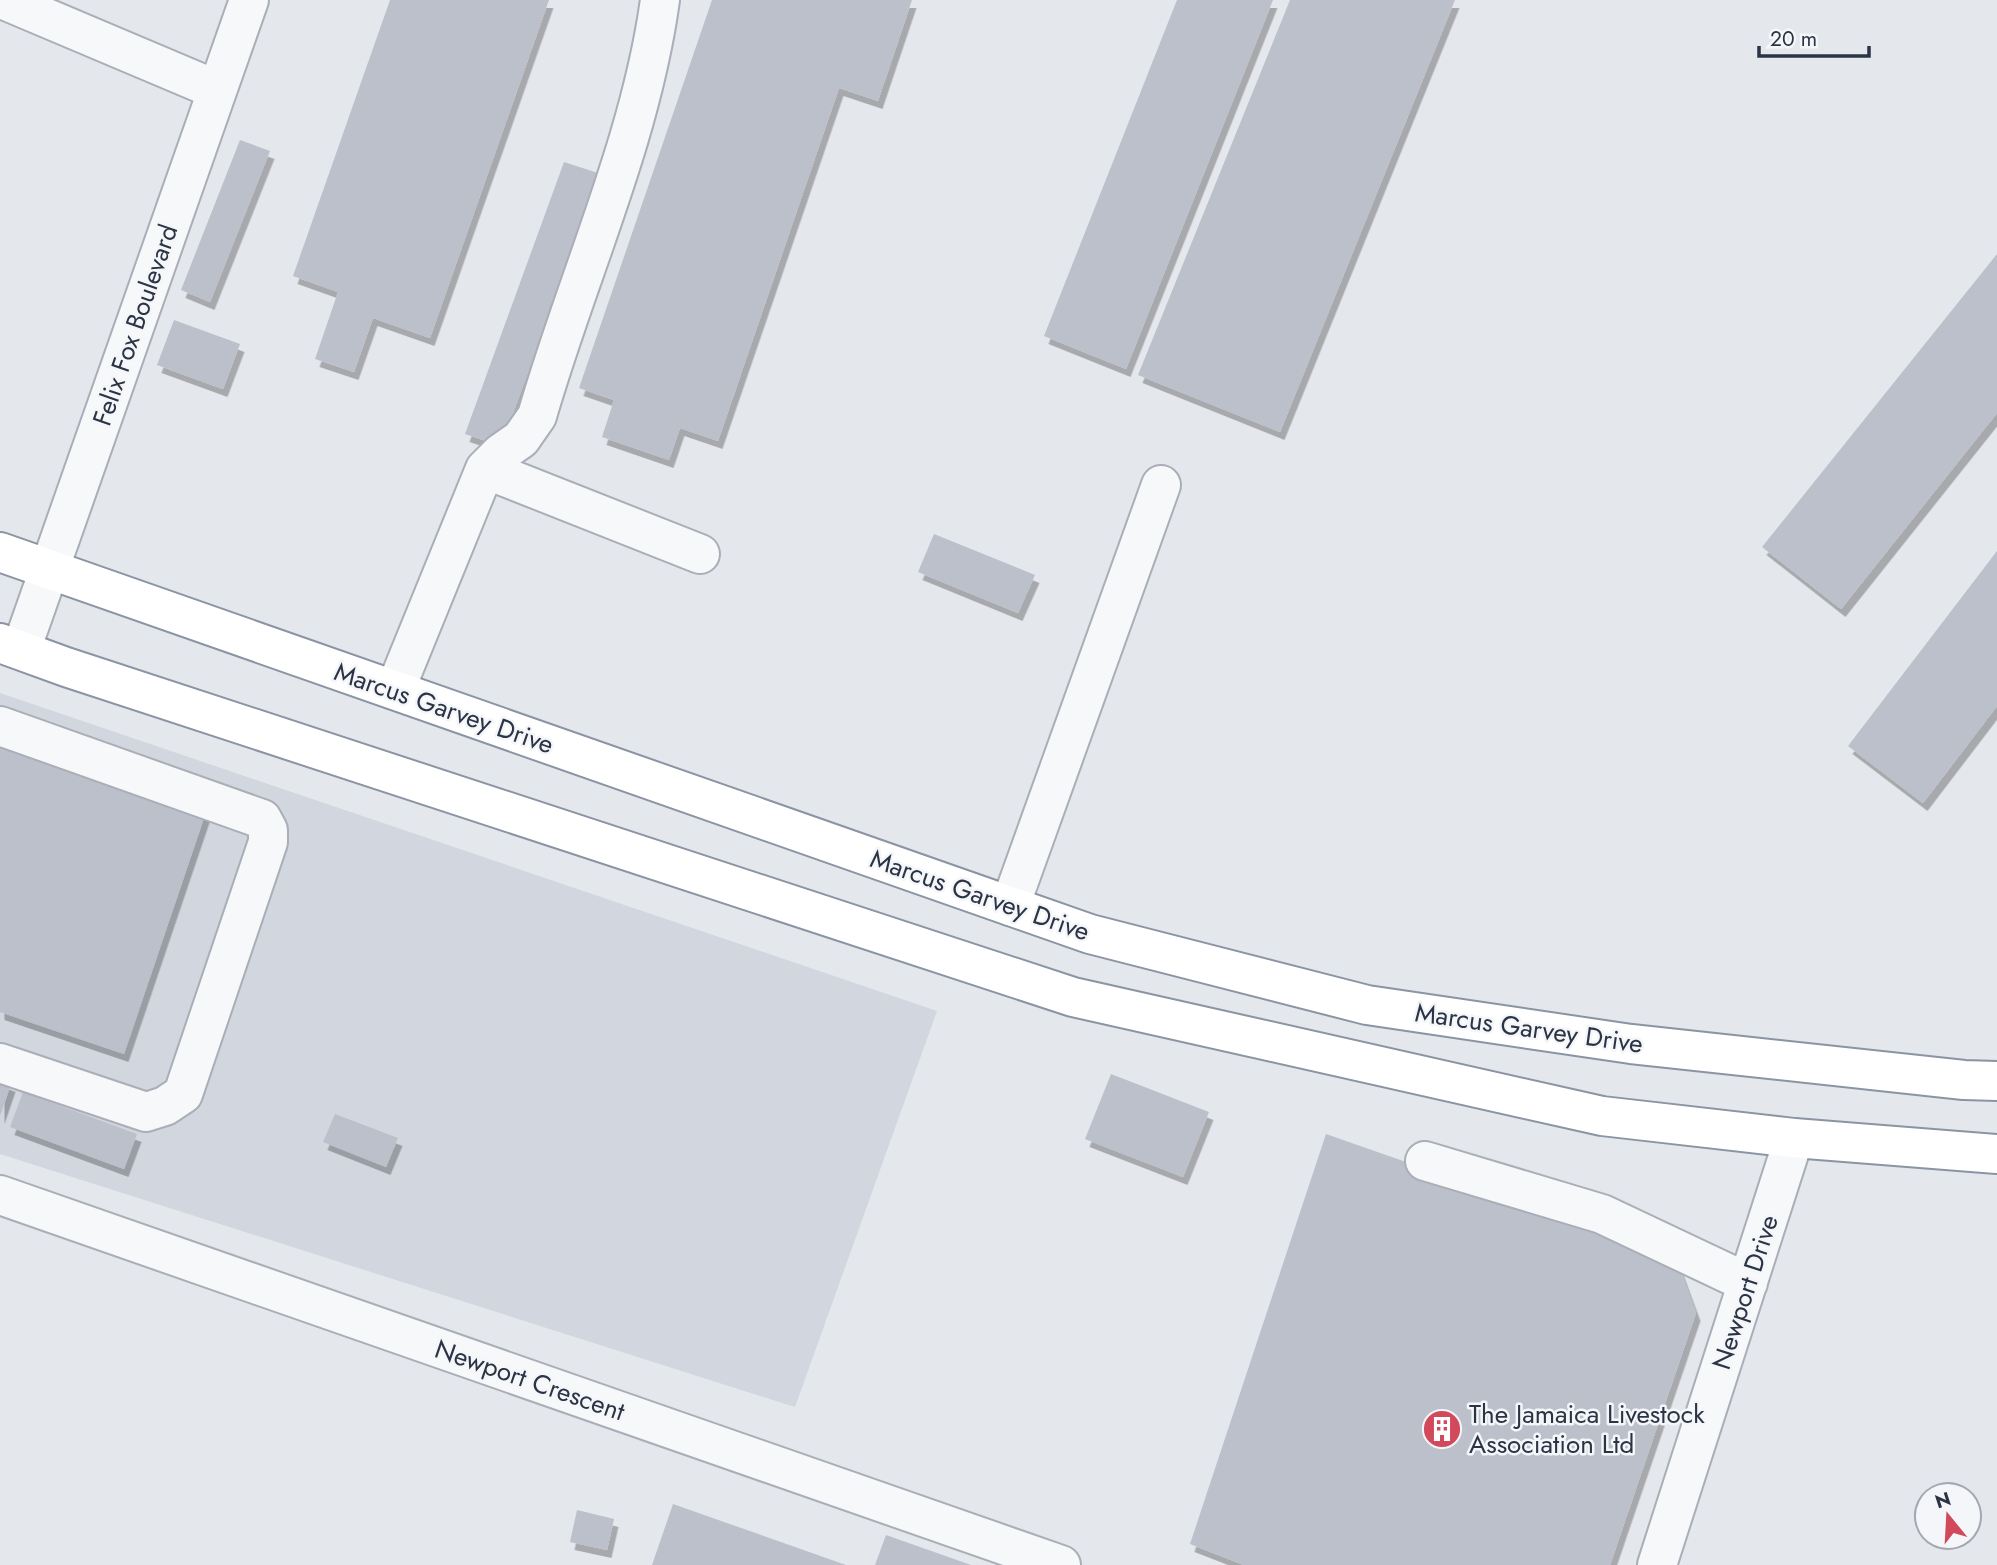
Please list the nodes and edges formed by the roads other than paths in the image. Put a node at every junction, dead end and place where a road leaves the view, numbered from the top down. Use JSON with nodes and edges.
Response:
{"nodes":[{"id":1,"x":4,"y":0,"type":"edge"},
{"id":2,"x":249,"y":0,"type":"edge"},
{"id":3,"x":660,"y":0,"type":"edge"},
{"id":4,"x":218,"y":90,"type":"junction"},
{"id":5,"x":485,"y":468,"type":"junction"},
{"id":6,"x":1161,"y":485,"type":"dead end"},
{"id":7,"x":0,"y":552,"type":"edge"},
{"id":8,"x":700,"y":554,"type":"dead end"},
{"id":9,"x":49,"y":569,"type":"junction"},
{"id":10,"x":10,"y":646,"type":"edge"},
{"id":11,"x":395,"y":690,"type":"junction"},
{"id":12,"x":0,"y":726,"type":"edge"},
{"id":13,"x":1010,"y":906,"type":"junction"},
{"id":14,"x":0,"y":1063,"type":"edge"},
{"id":15,"x":1997,"y":1081,"type":"edge"},
{"id":16,"x":1794,"y":1138,"type":"junction"},
{"id":17,"x":1997,"y":1154,"type":"edge"},
{"id":18,"x":1425,"y":1161,"type":"dead end"},
{"id":19,"x":0,"y":1195,"type":"edge"},
{"id":20,"x":1748,"y":1283,"type":"junction"},
{"id":21,"x":1061,"y":1565,"type":"edge"},
{"id":22,"x":1657,"y":1565,"type":"edge"}],
"edges":[{"from":1,"to":4,"type":"street"},
{"from":2,"to":4,"type":"street","name":"Felix Fox Boulevard"},
{"from":3,"to":5,"type":"street"},
{"from":4,"to":9,"type":"street","name":"Felix Fox Boulevard"},
{"from":5,"to":8,"type":"street"},
{"from":5,"to":11,"type":"street"},
{"from":6,"to":13,"type":"street"},
{"from":7,"to":9,"type":"highway","name":"Marcus Garvey Drive"},
{"from":9,"to":10,"type":"street","name":"Felix Fox Boulevard"},
{"from":9,"to":11,"type":"highway","name":"Marcus Garvey Drive"},
{"from":10,"to":16,"type":"highway"},
{"from":11,"to":13,"type":"highway","name":"Marcus Garvey Drive"},
{"from":12,"to":14,"type":"street"},
{"from":13,"to":15,"type":"highway","name":"Marcus Garvey Drive"},
{"from":16,"to":17,"type":"highway"},
{"from":16,"to":20,"type":"street","name":"Newport Drive"},
{"from":18,"to":20,"type":"street"},
{"from":19,"to":21,"type":"street","name":"Newport Crescent"},
{"from":20,"to":22,"type":"street","name":"Newport Drive"}]}
